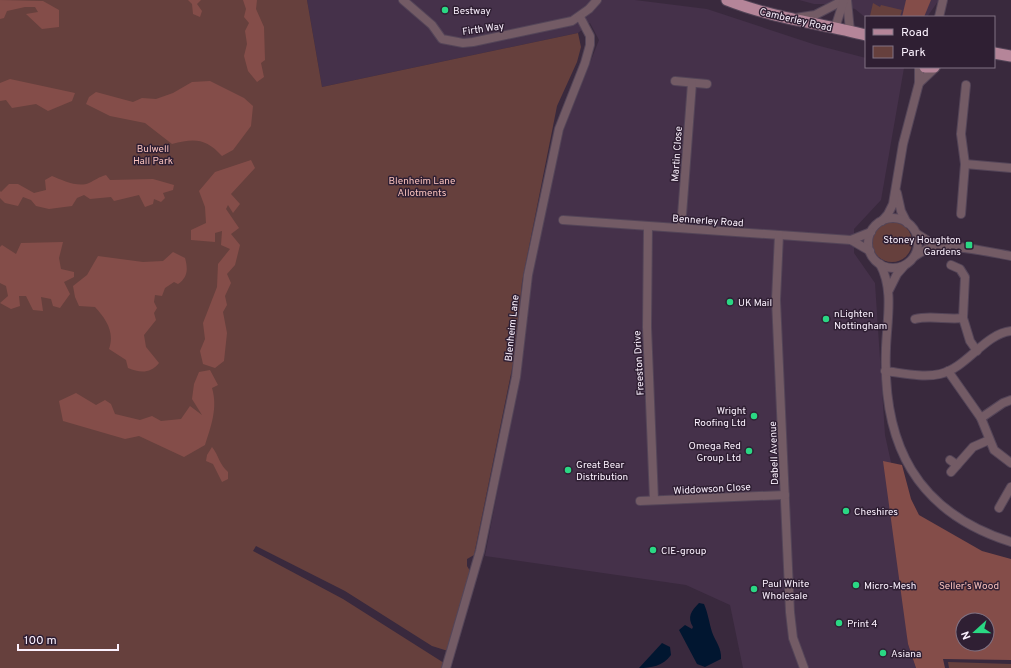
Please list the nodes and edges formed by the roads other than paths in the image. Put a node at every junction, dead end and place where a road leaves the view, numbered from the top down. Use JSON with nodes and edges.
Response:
{"nodes":[{"id":1,"x":403,"y":0,"type":"edge"},
{"id":2,"x":597,"y":0,"type":"edge"},
{"id":3,"x":727,"y":0,"type":"edge"},
{"id":4,"x":845,"y":0,"type":"edge"},
{"id":5,"x":943,"y":0,"type":"edge"},
{"id":6,"x":939,"y":15,"type":"edge"},
{"id":7,"x":580,"y":17,"type":"junction"},
{"id":8,"x":791,"y":19,"type":"junction"},
{"id":9,"x":835,"y":28,"type":"junction"},
{"id":10,"x":850,"y":31,"type":"junction"},
{"id":11,"x":865,"y":35,"type":"edge"},
{"id":12,"x":995,"y":54,"type":"edge"},
{"id":13,"x":1011,"y":56,"type":"edge"},
{"id":14,"x":995,"y":60,"type":"edge"},
{"id":15,"x":1011,"y":62,"type":"edge"},
{"id":16,"x":918,"y":68,"type":"edge"},
{"id":17,"x":934,"y":68,"type":"edge"},
{"id":18,"x":675,"y":81,"type":"dead end"},
{"id":19,"x":692,"y":83,"type":"junction"},
{"id":20,"x":919,"y":83,"type":"junction"},
{"id":21,"x":707,"y":84,"type":"dead end"},
{"id":22,"x":966,"y":85,"type":"dead end"},
{"id":23,"x":966,"y":164,"type":"junction"},
{"id":24,"x":1011,"y":168,"type":"edge"},
{"id":25,"x":896,"y":188,"type":"junction"},
{"id":26,"x":961,"y":214,"type":"dead end"},
{"id":27,"x":563,"y":220,"type":"dead end"},
{"id":28,"x":882,"y":221,"type":"junction"},
{"id":29,"x":908,"y":223,"type":"junction"},
{"id":30,"x":648,"y":226,"type":"junction"},
{"id":31,"x":680,"y":228,"type":"junction"},
{"id":32,"x":871,"y":232,"type":"junction"},
{"id":33,"x":917,"y":234,"type":"junction"},
{"id":34,"x":779,"y":235,"type":"junction"},
{"id":35,"x":851,"y":240,"type":"junction"},
{"id":36,"x":936,"y":246,"type":"junction"},
{"id":37,"x":870,"y":251,"type":"junction"},
{"id":38,"x":915,"y":256,"type":"junction"},
{"id":39,"x":1011,"y":256,"type":"edge"},
{"id":40,"x":880,"y":264,"type":"junction"},
{"id":41,"x":952,"y":265,"type":"dead end"},
{"id":42,"x":904,"y":266,"type":"junction"},
{"id":43,"x":889,"y":291,"type":"junction"},
{"id":44,"x":919,"y":316,"type":"dead end"},
{"id":45,"x":963,"y":318,"type":"junction"},
{"id":46,"x":1011,"y":330,"type":"edge"},
{"id":47,"x":977,"y":351,"type":"junction"},
{"id":48,"x":885,"y":371,"type":"junction"},
{"id":49,"x":948,"y":371,"type":"junction"},
{"id":50,"x":1011,"y":400,"type":"edge"},
{"id":51,"x":981,"y":418,"type":"junction"},
{"id":52,"x":989,"y":440,"type":"junction"},
{"id":53,"x":950,"y":460,"type":"dead end"},
{"id":54,"x":1011,"y":463,"type":"edge"},
{"id":55,"x":957,"y":465,"type":"junction"},
{"id":56,"x":951,"y":472,"type":"dead end"},
{"id":57,"x":1011,"y":487,"type":"edge"},
{"id":58,"x":784,"y":494,"type":"junction"},
{"id":59,"x":654,"y":500,"type":"junction"},
{"id":60,"x":640,"y":501,"type":"dead end"},
{"id":61,"x":1005,"y":504,"type":"edge"},
{"id":62,"x":1011,"y":542,"type":"edge"},
{"id":63,"x":446,"y":668,"type":"edge"},
{"id":64,"x":804,"y":668,"type":"edge"}],
"edges":[{"from":1,"to":7,"type":"street","name":"Firth Way"},
{"from":2,"to":7,"type":"street"},
{"from":3,"to":8,"type":"main road","name":"Camberley Road"},
{"from":4,"to":8,"type":"street"},
{"from":4,"to":9,"type":"street"},
{"from":4,"to":10,"type":"street"},
{"from":5,"to":6,"type":"street"},
{"from":7,"to":63,"type":"street","name":"Blenheim Lane"},
{"from":8,"to":9,"type":"main road","name":"Camberley Road"},
{"from":9,"to":10,"type":"main road","name":"Camberley Road"},
{"from":10,"to":11,"type":"main road","name":"Camberley Road"},
{"from":12,"to":13,"type":"main road"},
{"from":14,"to":15,"type":"main road"},
{"from":16,"to":20,"type":"street"},
{"from":17,"to":20,"type":"street"},
{"from":18,"to":19,"type":"street"},
{"from":19,"to":21,"type":"street"},
{"from":19,"to":31,"type":"street","name":"Martin Close"},
{"from":20,"to":25,"type":"street"},
{"from":22,"to":23,"type":"street"},
{"from":23,"to":24,"type":"street"},
{"from":23,"to":26,"type":"street"},
{"from":25,"to":28,"type":"street"},
{"from":25,"to":29,"type":"street"},
{"from":27,"to":30,"type":"street","name":"Bennerley Road"},
{"from":28,"to":29,"type":"street"},
{"from":28,"to":32,"type":"street"},
{"from":29,"to":33,"type":"street"},
{"from":30,"to":31,"type":"street","name":"Bennerley Road"},
{"from":30,"to":59,"type":"street","name":"Freeston Drive"},
{"from":31,"to":34,"type":"street","name":"Bennerley Road"},
{"from":32,"to":35,"type":"street","name":"Bennerley Road"},
{"from":32,"to":37,"type":"street"},
{"from":33,"to":36,"type":"street"},
{"from":33,"to":38,"type":"street"},
{"from":34,"to":35,"type":"street","name":"Bennerley Road"},
{"from":34,"to":58,"type":"street","name":"Dabell Avenue"},
{"from":35,"to":37,"type":"street","name":"Bennerley Road"},
{"from":36,"to":38,"type":"street"},
{"from":36,"to":39,"type":"street"},
{"from":37,"to":40,"type":"street"},
{"from":38,"to":42,"type":"street"},
{"from":40,"to":42,"type":"street"},
{"from":40,"to":43,"type":"street"},
{"from":41,"to":45,"type":"street"},
{"from":42,"to":43,"type":"street"},
{"from":43,"to":48,"type":"street"},
{"from":44,"to":45,"type":"street"},
{"from":45,"to":47,"type":"street"},
{"from":46,"to":47,"type":"street"},
{"from":47,"to":49,"type":"street"},
{"from":48,"to":49,"type":"street"},
{"from":48,"to":62,"type":"street"},
{"from":49,"to":51,"type":"street"},
{"from":50,"to":51,"type":"street"},
{"from":51,"to":52,"type":"street"},
{"from":52,"to":54,"type":"street"},
{"from":52,"to":55,"type":"street"},
{"from":53,"to":55,"type":"street"},
{"from":55,"to":56,"type":"street"},
{"from":57,"to":61,"type":"street"},
{"from":58,"to":59,"type":"street","name":"Widdowson Close"},
{"from":58,"to":64,"type":"street","name":"Dabell Avenue"},
{"from":59,"to":60,"type":"street","name":"Widdowson Close"}]}
